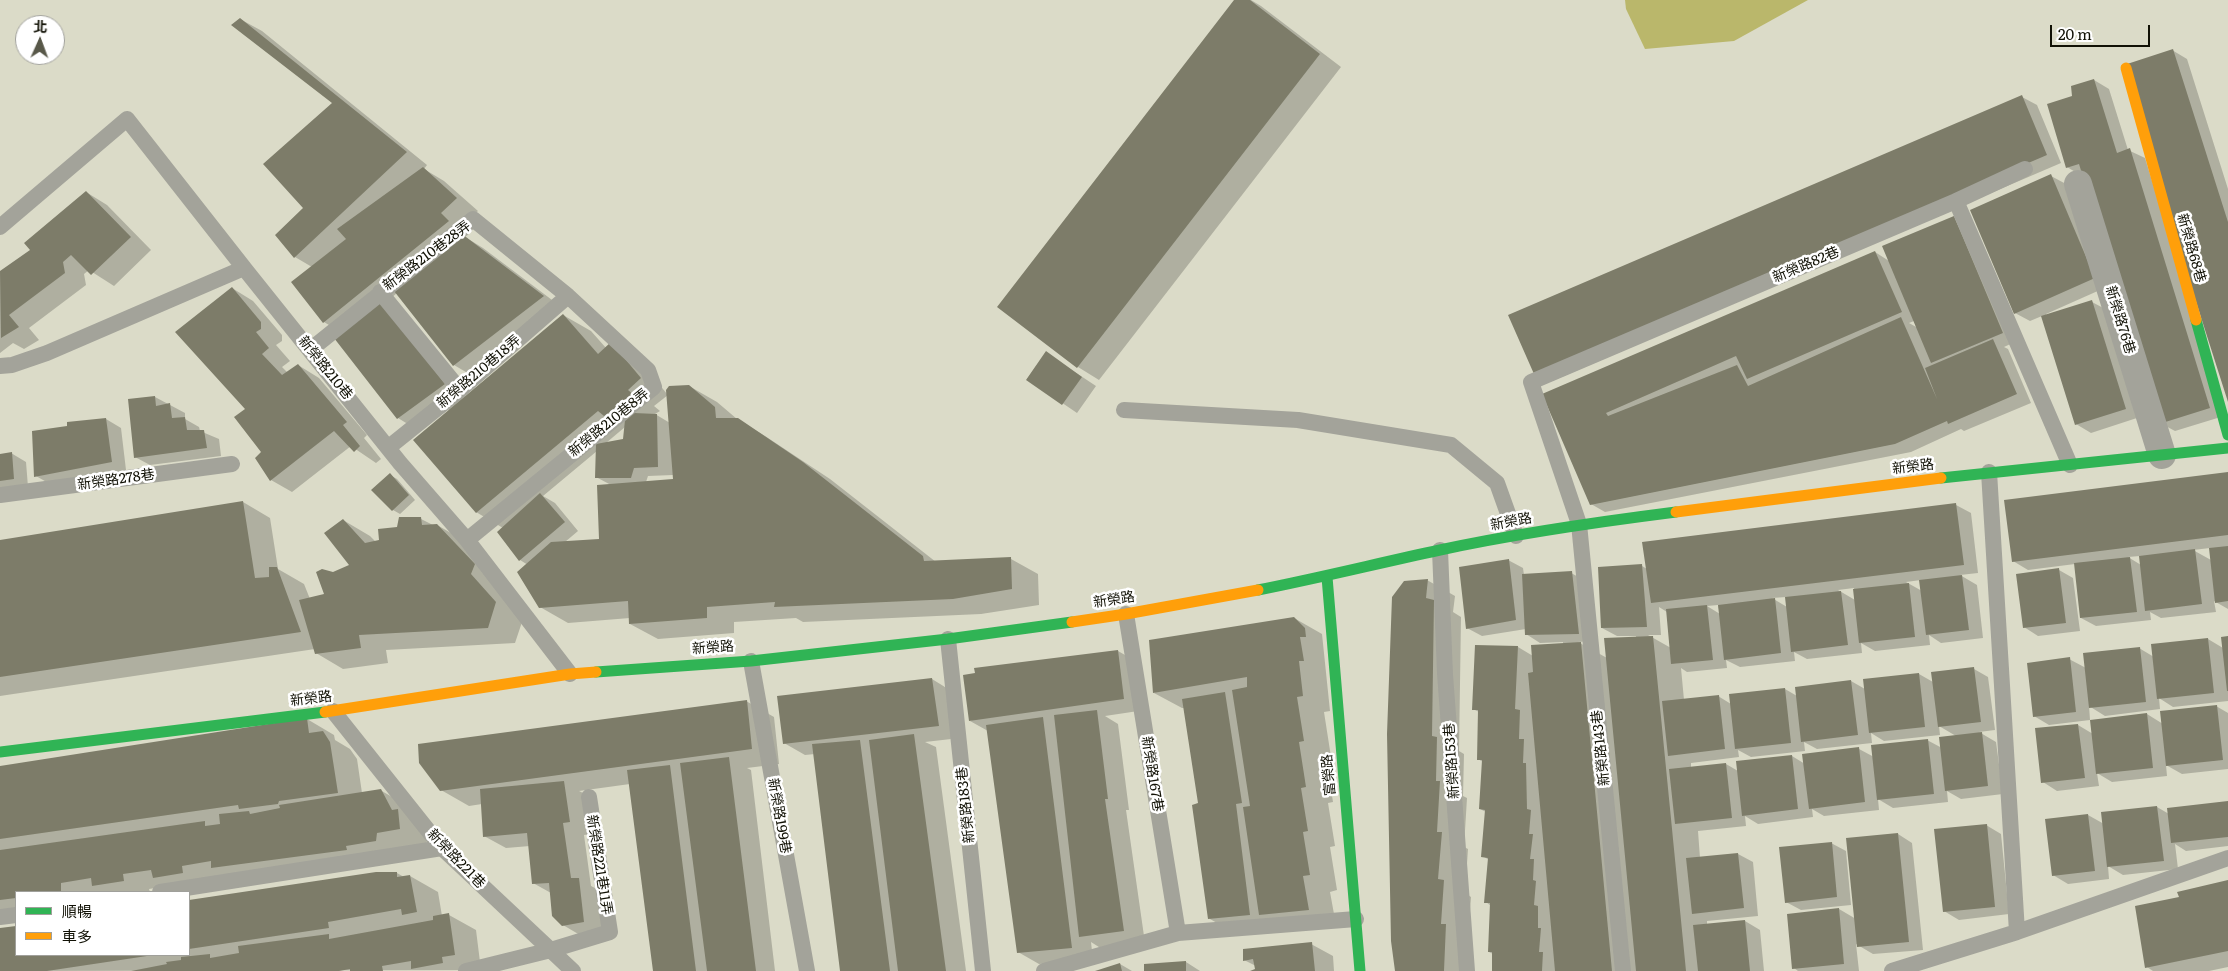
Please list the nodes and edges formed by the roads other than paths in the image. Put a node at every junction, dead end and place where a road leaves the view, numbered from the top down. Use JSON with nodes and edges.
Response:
{"nodes":[{"id":1,"x":2126,"y":68,"type":"dead end"},
{"id":2,"x":2025,"y":169,"type":"dead end"},
{"id":3,"x":2078,"y":184,"type":"dead end"},
{"id":4,"x":1956,"y":201,"type":"junction"},
{"id":5,"x":0,"y":227,"type":"edge"},
{"id":6,"x":244,"y":268,"type":"junction"},
{"id":7,"x":380,"y":292,"type":"junction"},
{"id":8,"x":568,"y":296,"type":"junction"},
{"id":9,"x":310,"y":350,"type":"junction"},
{"id":10,"x":0,"y":366,"type":"edge"},
{"id":11,"x":460,"y":390,"type":"junction"},
{"id":12,"x":1124,"y":410,"type":"dead end"},
{"id":13,"x":2228,"y":436,"type":"edge"},
{"id":14,"x":389,"y":447,"type":"junction"},
{"id":15,"x":2228,"y":448,"type":"edge"},
{"id":16,"x":2162,"y":455,"type":"junction"},
{"id":17,"x":232,"y":464,"type":"dead end"},
{"id":18,"x":2070,"y":465,"type":"junction"},
{"id":19,"x":1989,"y":472,"type":"junction"},
{"id":20,"x":0,"y":495,"type":"edge"},
{"id":21,"x":1579,"y":524,"type":"junction"},
{"id":22,"x":1516,"y":536,"type":"junction"},
{"id":23,"x":467,"y":540,"type":"junction"},
{"id":24,"x":1440,"y":550,"type":"junction"},
{"id":25,"x":1327,"y":577,"type":"junction"},
{"id":26,"x":1126,"y":614,"type":"junction"},
{"id":27,"x":948,"y":639,"type":"junction"},
{"id":28,"x":751,"y":661,"type":"junction"},
{"id":29,"x":570,"y":674,"type":"junction"},
{"id":30,"x":333,"y":711,"type":"junction"},
{"id":31,"x":0,"y":752,"type":"edge"},
{"id":32,"x":589,"y":797,"type":"dead end"},
{"id":33,"x":442,"y":848,"type":"junction"},
{"id":34,"x":2228,"y":858,"type":"edge"},
{"id":35,"x":166,"y":891,"type":"edge"},
{"id":36,"x":15,"y":915,"type":"edge"},
{"id":37,"x":0,"y":917,"type":"edge"},
{"id":38,"x":1356,"y":918,"type":"junction"},
{"id":39,"x":2017,"y":932,"type":"junction"},
{"id":40,"x":1178,"y":933,"type":"junction"},
{"id":41,"x":551,"y":950,"type":"junction"},
{"id":42,"x":466,"y":971,"type":"edge"},
{"id":43,"x":574,"y":971,"type":"edge"},
{"id":44,"x":807,"y":971,"type":"edge"},
{"id":45,"x":983,"y":971,"type":"edge"},
{"id":46,"x":1044,"y":971,"type":"edge"},
{"id":47,"x":1360,"y":971,"type":"edge"},
{"id":48,"x":1467,"y":971,"type":"edge"},
{"id":49,"x":1623,"y":971,"type":"edge"},
{"id":50,"x":1892,"y":971,"type":"edge"}],
"edges":[{"from":1,"to":13,"type":"street","name":"新榮路68巷"},
{"from":2,"to":4,"type":"lane"},
{"from":3,"to":16,"type":"street","name":"新榮路76巷"},
{"from":4,"to":18,"type":"lane"},
{"from":4,"to":21,"type":"lane","name":"新榮路82巷"},
{"from":5,"to":6,"type":"lane","name":"新榮路210巷"},
{"from":6,"to":9,"type":"lane","name":"新榮路210巷"},
{"from":6,"to":10,"type":"lane"},
{"from":7,"to":8,"type":"lane","name":"新榮路210巷28弄"},
{"from":7,"to":9,"type":"lane","name":"新榮路210巷28弄"},
{"from":7,"to":11,"type":"lane"},
{"from":8,"to":11,"type":"lane","name":"新榮路210巷18弄"},
{"from":8,"to":23,"type":"lane","name":"新榮路210巷8弄"},
{"from":9,"to":14,"type":"lane","name":"新榮路210巷"},
{"from":11,"to":14,"type":"lane","name":"新榮路210巷18弄"},
{"from":12,"to":22,"type":"lane"},
{"from":14,"to":23,"type":"lane","name":"新榮路210巷"},
{"from":15,"to":16,"type":"street","name":"新榮路"},
{"from":16,"to":18,"type":"street","name":"新榮路"},
{"from":17,"to":20,"type":"lane","name":"新榮路278巷"},
{"from":18,"to":19,"type":"street","name":"新榮路"},
{"from":19,"to":21,"type":"street","name":"新榮路"},
{"from":19,"to":39,"type":"lane"},
{"from":21,"to":22,"type":"street","name":"新榮路"},
{"from":21,"to":49,"type":"lane","name":"新榮路143巷"},
{"from":22,"to":24,"type":"street","name":"新榮路"},
{"from":23,"to":29,"type":"lane","name":"新榮路210巷"},
{"from":24,"to":25,"type":"street","name":"新榮路"},
{"from":24,"to":48,"type":"lane","name":"新榮路153巷"},
{"from":25,"to":26,"type":"street","name":"新榮路"},
{"from":25,"to":38,"type":"street","name":"富榮路"},
{"from":26,"to":27,"type":"street","name":"新榮路"},
{"from":26,"to":40,"type":"lane","name":"新榮路167巷"},
{"from":27,"to":28,"type":"street","name":"新榮路"},
{"from":27,"to":45,"type":"lane","name":"新榮路183巷"},
{"from":28,"to":29,"type":"street","name":"新榮路"},
{"from":28,"to":44,"type":"lane","name":"新榮路199巷"},
{"from":29,"to":30,"type":"street","name":"新榮路"},
{"from":30,"to":31,"type":"street","name":"新榮路"},
{"from":30,"to":33,"type":"lane","name":"新榮路221巷"},
{"from":32,"to":41,"type":"lane","name":"新榮路221巷11弄"},
{"from":33,"to":35,"type":"lane"},
{"from":33,"to":41,"type":"lane","name":"新榮路221巷"},
{"from":34,"to":39,"type":"lane"},
{"from":36,"to":37,"type":"lane"},
{"from":38,"to":40,"type":"lane"},
{"from":38,"to":47,"type":"street","name":"富榮路"},
{"from":39,"to":50,"type":"lane"},
{"from":40,"to":46,"type":"lane"},
{"from":41,"to":42,"type":"lane"},
{"from":41,"to":43,"type":"lane","name":"新榮路221巷"}]}
